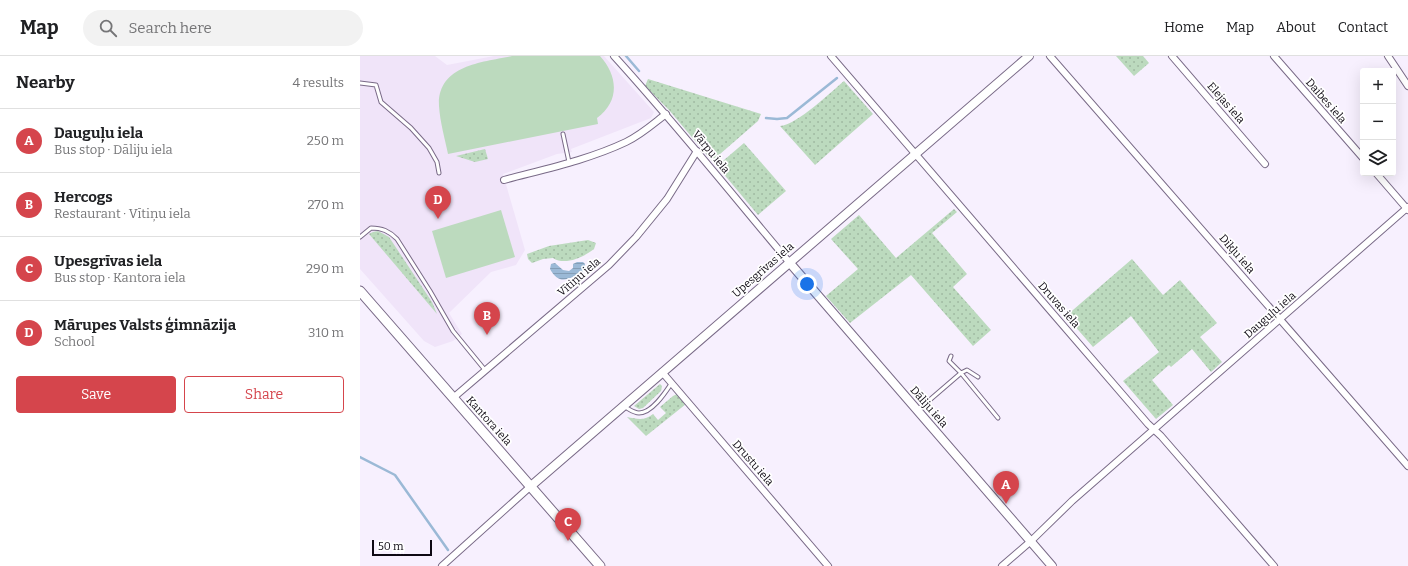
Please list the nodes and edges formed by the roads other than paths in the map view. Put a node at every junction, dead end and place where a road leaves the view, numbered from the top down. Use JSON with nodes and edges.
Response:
{"nodes":[{"id":1,"x":614,"y":56,"type":"edge"},
{"id":2,"x":831,"y":56,"type":"edge"},
{"id":3,"x":1028,"y":56,"type":"edge"},
{"id":4,"x":1050,"y":56,"type":"edge"},
{"id":5,"x":1172,"y":56,"type":"edge"},
{"id":6,"x":1274,"y":56,"type":"edge"},
{"id":7,"x":1388,"y":56,"type":"edge"},
{"id":8,"x":360,"y":83,"type":"edge"},
{"id":9,"x":1408,"y":86,"type":"edge"},
{"id":10,"x":666,"y":114,"type":"junction"},
{"id":11,"x":563,"y":134,"type":"dead end"},
{"id":12,"x":697,"y":150,"type":"junction"},
{"id":13,"x":915,"y":154,"type":"junction"},
{"id":14,"x":1360,"y":155,"type":"edge"},
{"id":15,"x":569,"y":162,"type":"junction"},
{"id":16,"x":1265,"y":164,"type":"dead end"},
{"id":17,"x":439,"y":173,"type":"dead end"},
{"id":18,"x":1379,"y":176,"type":"edge"},
{"id":19,"x":504,"y":180,"type":"dead end"},
{"id":20,"x":1407,"y":208,"type":"edge"},
{"id":21,"x":360,"y":237,"type":"edge"},
{"id":22,"x":789,"y":262,"type":"junction"},
{"id":23,"x":360,"y":291,"type":"edge"},
{"id":24,"x":1280,"y":319,"type":"junction"},
{"id":25,"x":951,"y":356,"type":"dead end"},
{"id":26,"x":485,"y":370,"type":"junction"},
{"id":27,"x":662,"y":372,"type":"junction"},
{"id":28,"x":961,"y":373,"type":"junction"},
{"id":29,"x":978,"y":377,"type":"dead end"},
{"id":30,"x":672,"y":383,"type":"junction"},
{"id":31,"x":453,"y":398,"type":"junction"},
{"id":32,"x":623,"y":406,"type":"junction"},
{"id":33,"x":918,"y":410,"type":"junction"},
{"id":34,"x":998,"y":418,"type":"dead end"},
{"id":35,"x":1154,"y":430,"type":"junction"},
{"id":36,"x":1408,"y":466,"type":"edge"},
{"id":37,"x":531,"y":486,"type":"junction"},
{"id":38,"x":1031,"y":541,"type":"junction"},
{"id":39,"x":442,"y":566,"type":"edge"},
{"id":40,"x":600,"y":566,"type":"edge"},
{"id":41,"x":828,"y":566,"type":"edge"},
{"id":42,"x":1002,"y":566,"type":"edge"},
{"id":43,"x":1052,"y":566,"type":"edge"},
{"id":44,"x":1274,"y":566,"type":"edge"}],
"edges":[{"from":1,"to":10,"type":"street","name":"Vārpu iela"},
{"from":2,"to":13,"type":"street","name":"Druvas iela"},
{"from":3,"to":13,"type":"street","name":"Upesgrīvas iela"},
{"from":4,"to":24,"type":"street","name":"Dikļu iela"},
{"from":5,"to":16,"type":"street","name":"Elejas iela"},
{"from":6,"to":14,"type":"street","name":"Daibes iela"},
{"from":7,"to":9,"type":"street"},
{"from":8,"to":17,"type":"lane"},
{"from":10,"to":12,"type":"street","name":"Vārpu iela"},
{"from":10,"to":15,"type":"street"},
{"from":11,"to":15,"type":"lane"},
{"from":12,"to":22,"type":"street","name":"Vārpu iela"},
{"from":12,"to":26,"type":"street","name":"Vītiņu iela"},
{"from":13,"to":22,"type":"street","name":"Upesgrīvas iela"},
{"from":13,"to":35,"type":"street","name":"Druvas iela"},
{"from":15,"to":19,"type":"street"},
{"from":18,"to":20,"type":"street"},
{"from":20,"to":24,"type":"street","name":"Dauguļu iela"},
{"from":21,"to":26,"type":"lane"},
{"from":22,"to":27,"type":"street","name":"Upesgrīvas iela"},
{"from":22,"to":33,"type":"street","name":"Dāliju iela"},
{"from":23,"to":31,"type":"main road","name":"Kantora iela"},
{"from":24,"to":35,"type":"street","name":"Dauguļu iela"},
{"from":24,"to":36,"type":"street","name":"Dikļu iela"},
{"from":25,"to":28,"type":"lane"},
{"from":26,"to":31,"type":"street","name":"Vītiņu iela"},
{"from":27,"to":30,"type":"street","name":"Drustu iela"},
{"from":27,"to":32,"type":"street","name":"Upesgrīvas iela"},
{"from":28,"to":29,"type":"lane"},
{"from":28,"to":33,"type":"lane"},
{"from":28,"to":34,"type":"lane"},
{"from":30,"to":32,"type":"lane"},
{"from":30,"to":41,"type":"street","name":"Drustu iela"},
{"from":31,"to":37,"type":"main road","name":"Kantora iela"},
{"from":32,"to":37,"type":"street","name":"Upesgrīvas iela"},
{"from":33,"to":38,"type":"street","name":"Dāliju iela"},
{"from":35,"to":38,"type":"street","name":"Dauguļu iela"},
{"from":35,"to":44,"type":"street","name":"Druvas iela"},
{"from":37,"to":39,"type":"street","name":"Upesgrīvas iela"},
{"from":37,"to":40,"type":"main road","name":"Kantora iela"},
{"from":38,"to":42,"type":"street","name":"Dauguļu iela"},
{"from":38,"to":43,"type":"street","name":"Dāliju iela"}]}
